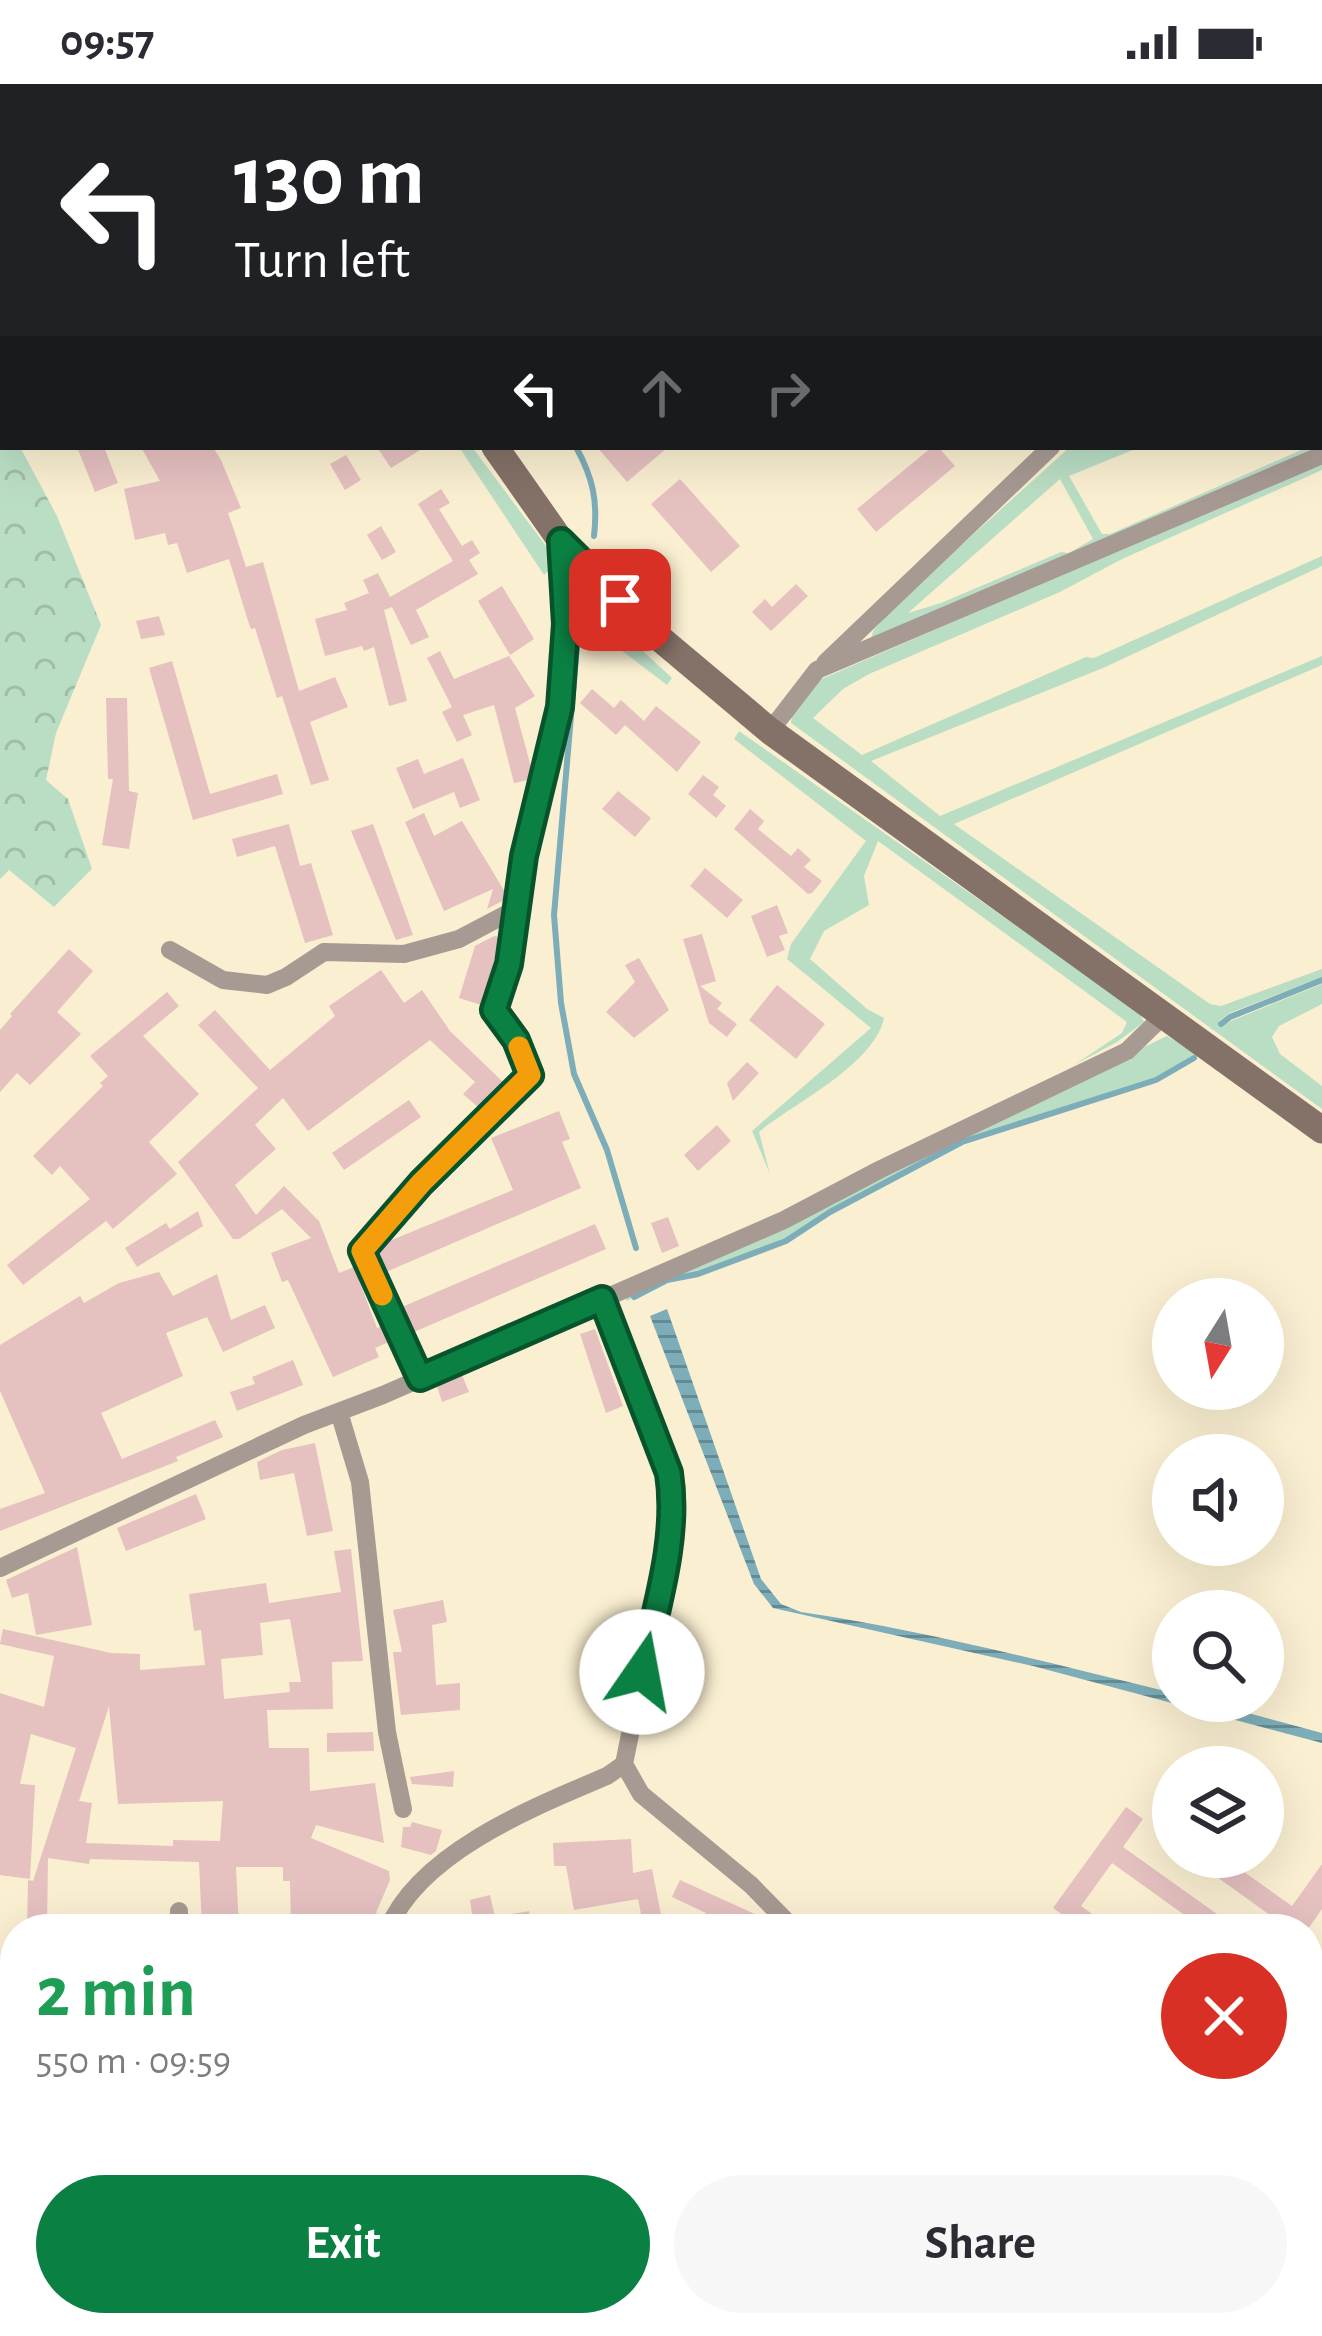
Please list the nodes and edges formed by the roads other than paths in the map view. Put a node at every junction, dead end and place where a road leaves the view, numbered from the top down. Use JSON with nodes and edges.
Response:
{"nodes":[{"id":1,"x":497,"y":450,"type":"edge"},
{"id":2,"x":1048,"y":450,"type":"edge"},
{"id":3,"x":1322,"y":455,"type":"edge"},
{"id":4,"x":561,"y":541,"type":"junction"},
{"id":5,"x":817,"y":670,"type":"junction"},
{"id":6,"x":770,"y":731,"type":"junction"},
{"id":7,"x":516,"y":909,"type":"junction"},
{"id":8,"x":170,"y":950,"type":"dead end"},
{"id":9,"x":1163,"y":1016,"type":"junction"},
{"id":10,"x":1322,"y":1130,"type":"edge"},
{"id":11,"x":602,"y":1299,"type":"junction"},
{"id":12,"x":420,"y":1378,"type":"junction"},
{"id":13,"x":340,"y":1412,"type":"junction"},
{"id":14,"x":0,"y":1568,"type":"edge"},
{"id":15,"x":624,"y":1764,"type":"junction"},
{"id":16,"x":403,"y":1809,"type":"dead end"},
{"id":17,"x":394,"y":1914,"type":"edge"},
{"id":18,"x":779,"y":1914,"type":"edge"}],
"edges":[{"from":1,"to":4,"type":"main road"},
{"from":2,"to":5,"type":"street"},
{"from":3,"to":5,"type":"street"},
{"from":4,"to":6,"type":"main road"},
{"from":4,"to":7,"type":"street"},
{"from":5,"to":6,"type":"street"},
{"from":6,"to":9,"type":"main road"},
{"from":7,"to":8,"type":"street"},
{"from":7,"to":12,"type":"street"},
{"from":9,"to":10,"type":"main road"},
{"from":9,"to":11,"type":"street"},
{"from":11,"to":12,"type":"street"},
{"from":11,"to":15,"type":"street"},
{"from":12,"to":13,"type":"street"},
{"from":13,"to":14,"type":"street"},
{"from":13,"to":16,"type":"street"},
{"from":15,"to":17,"type":"street"},
{"from":15,"to":18,"type":"street"}]}
